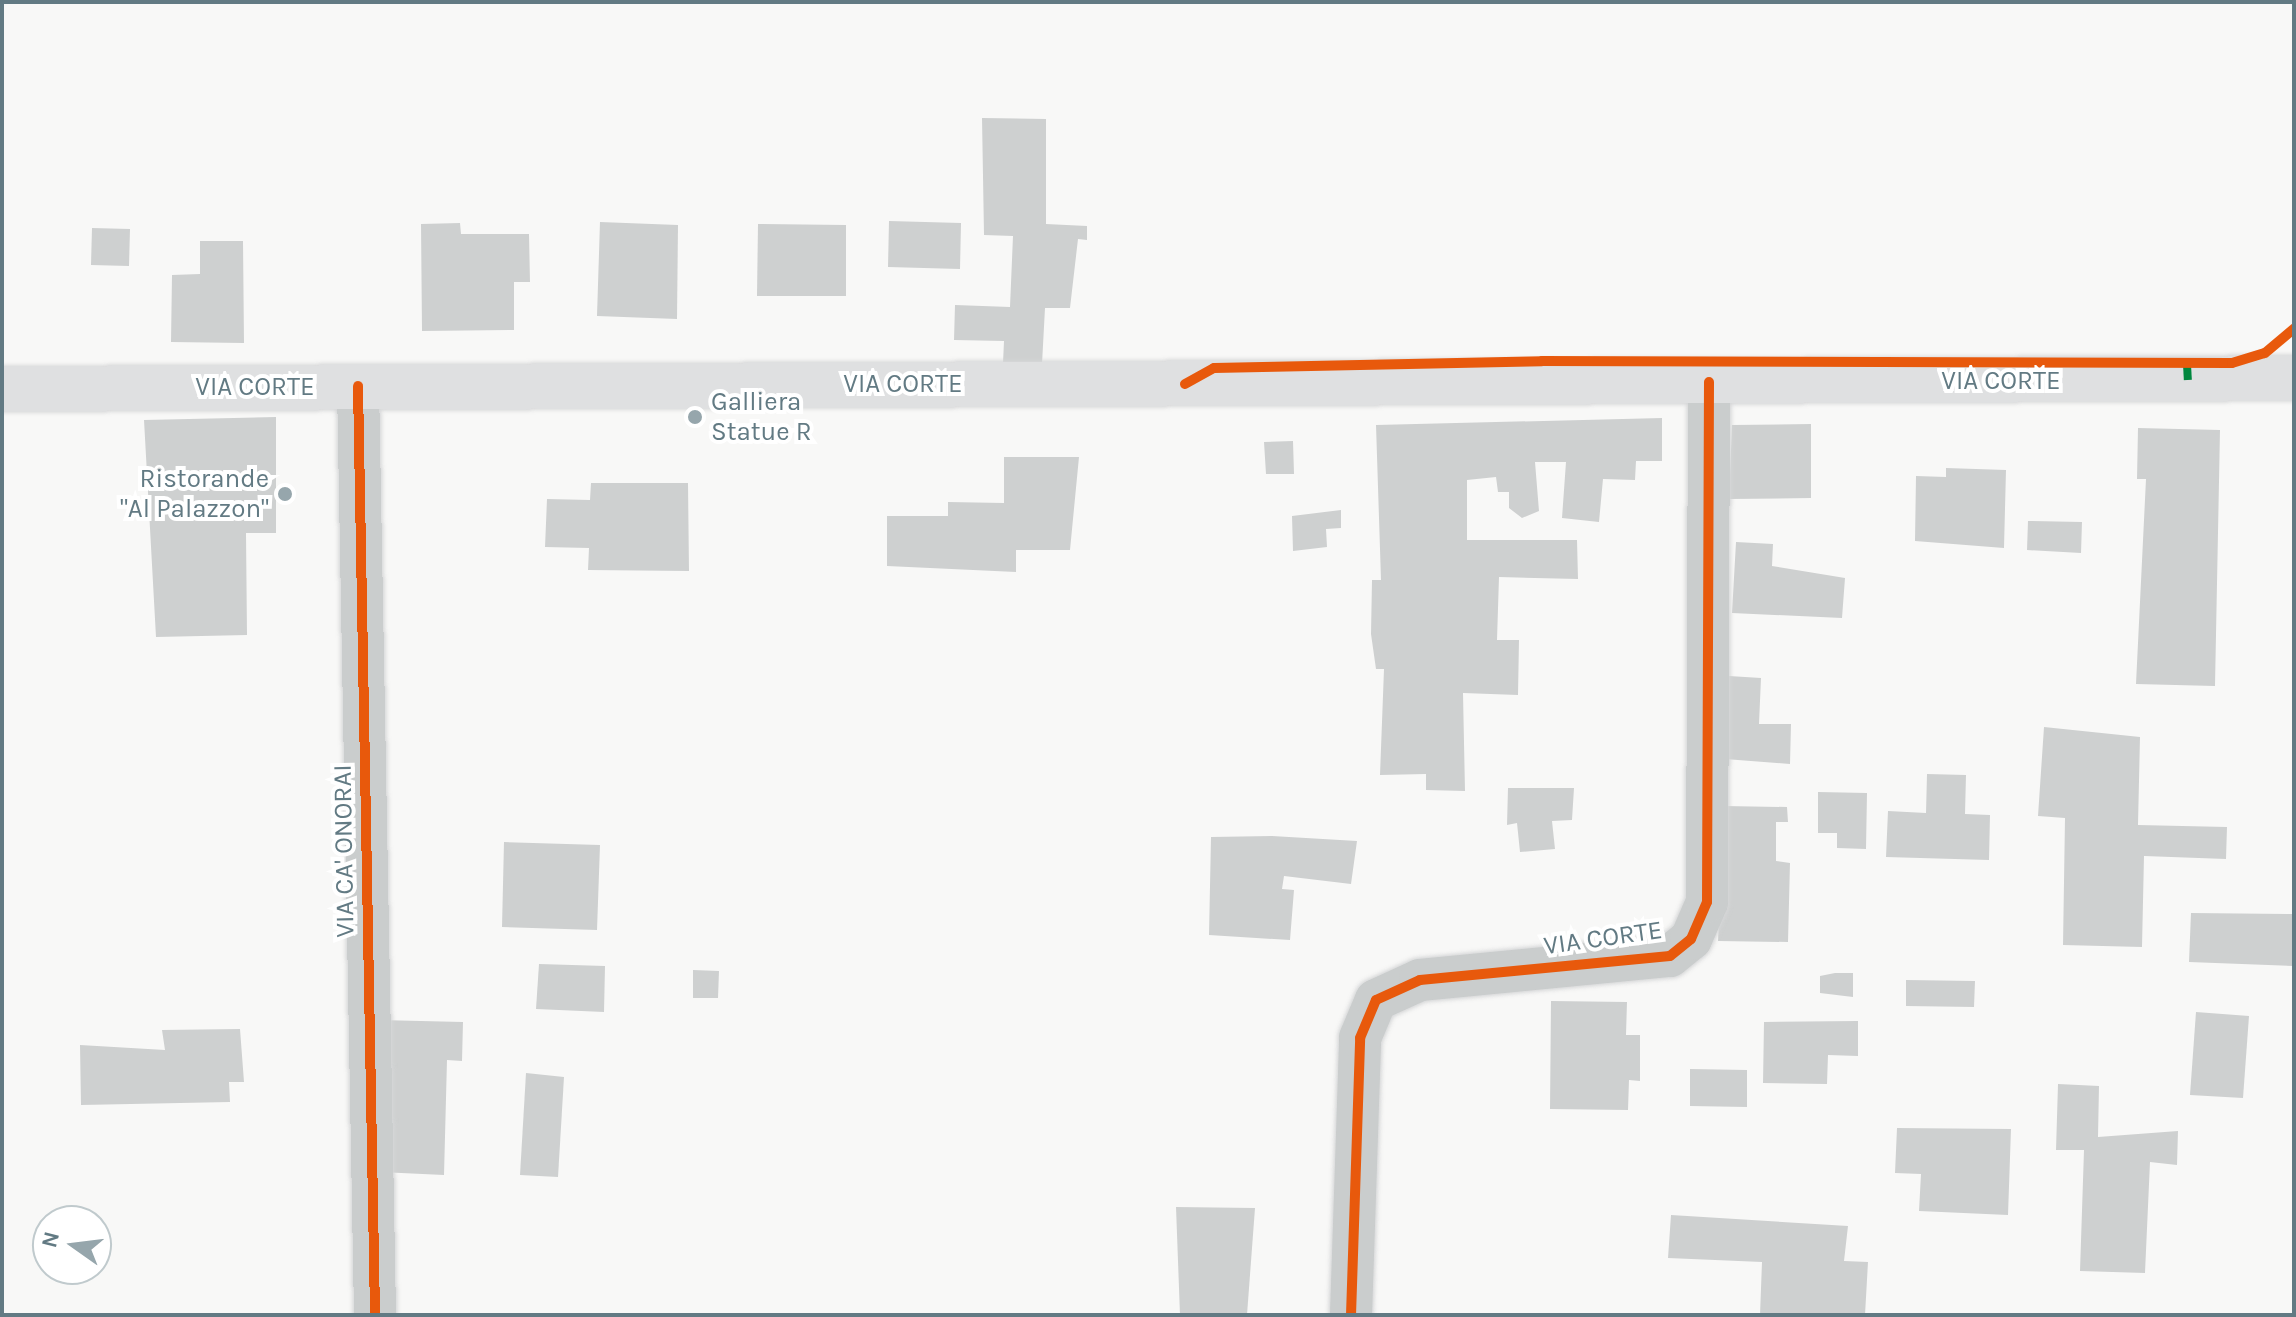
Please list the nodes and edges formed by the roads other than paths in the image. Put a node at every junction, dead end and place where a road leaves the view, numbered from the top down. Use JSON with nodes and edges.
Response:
{"nodes":[{"id":1,"x":2294,"y":378,"type":"edge"},
{"id":2,"x":1709,"y":382,"type":"junction"},
{"id":3,"x":358,"y":386,"type":"junction"},
{"id":4,"x":2,"y":389,"type":"edge"},
{"id":5,"x":375,"y":1315,"type":"edge"},
{"id":6,"x":1351,"y":1315,"type":"edge"}],
"edges":[{"from":1,"to":2,"type":"main road","name":"VIA CORTE"},
{"from":2,"to":3,"type":"main road","name":"VIA CORTE"},
{"from":2,"to":6,"type":"street","name":"VIA CORTE"},
{"from":3,"to":4,"type":"main road","name":"VIA CORTE"},
{"from":3,"to":5,"type":"street","name":"VIA CA' ONORAI"}]}
